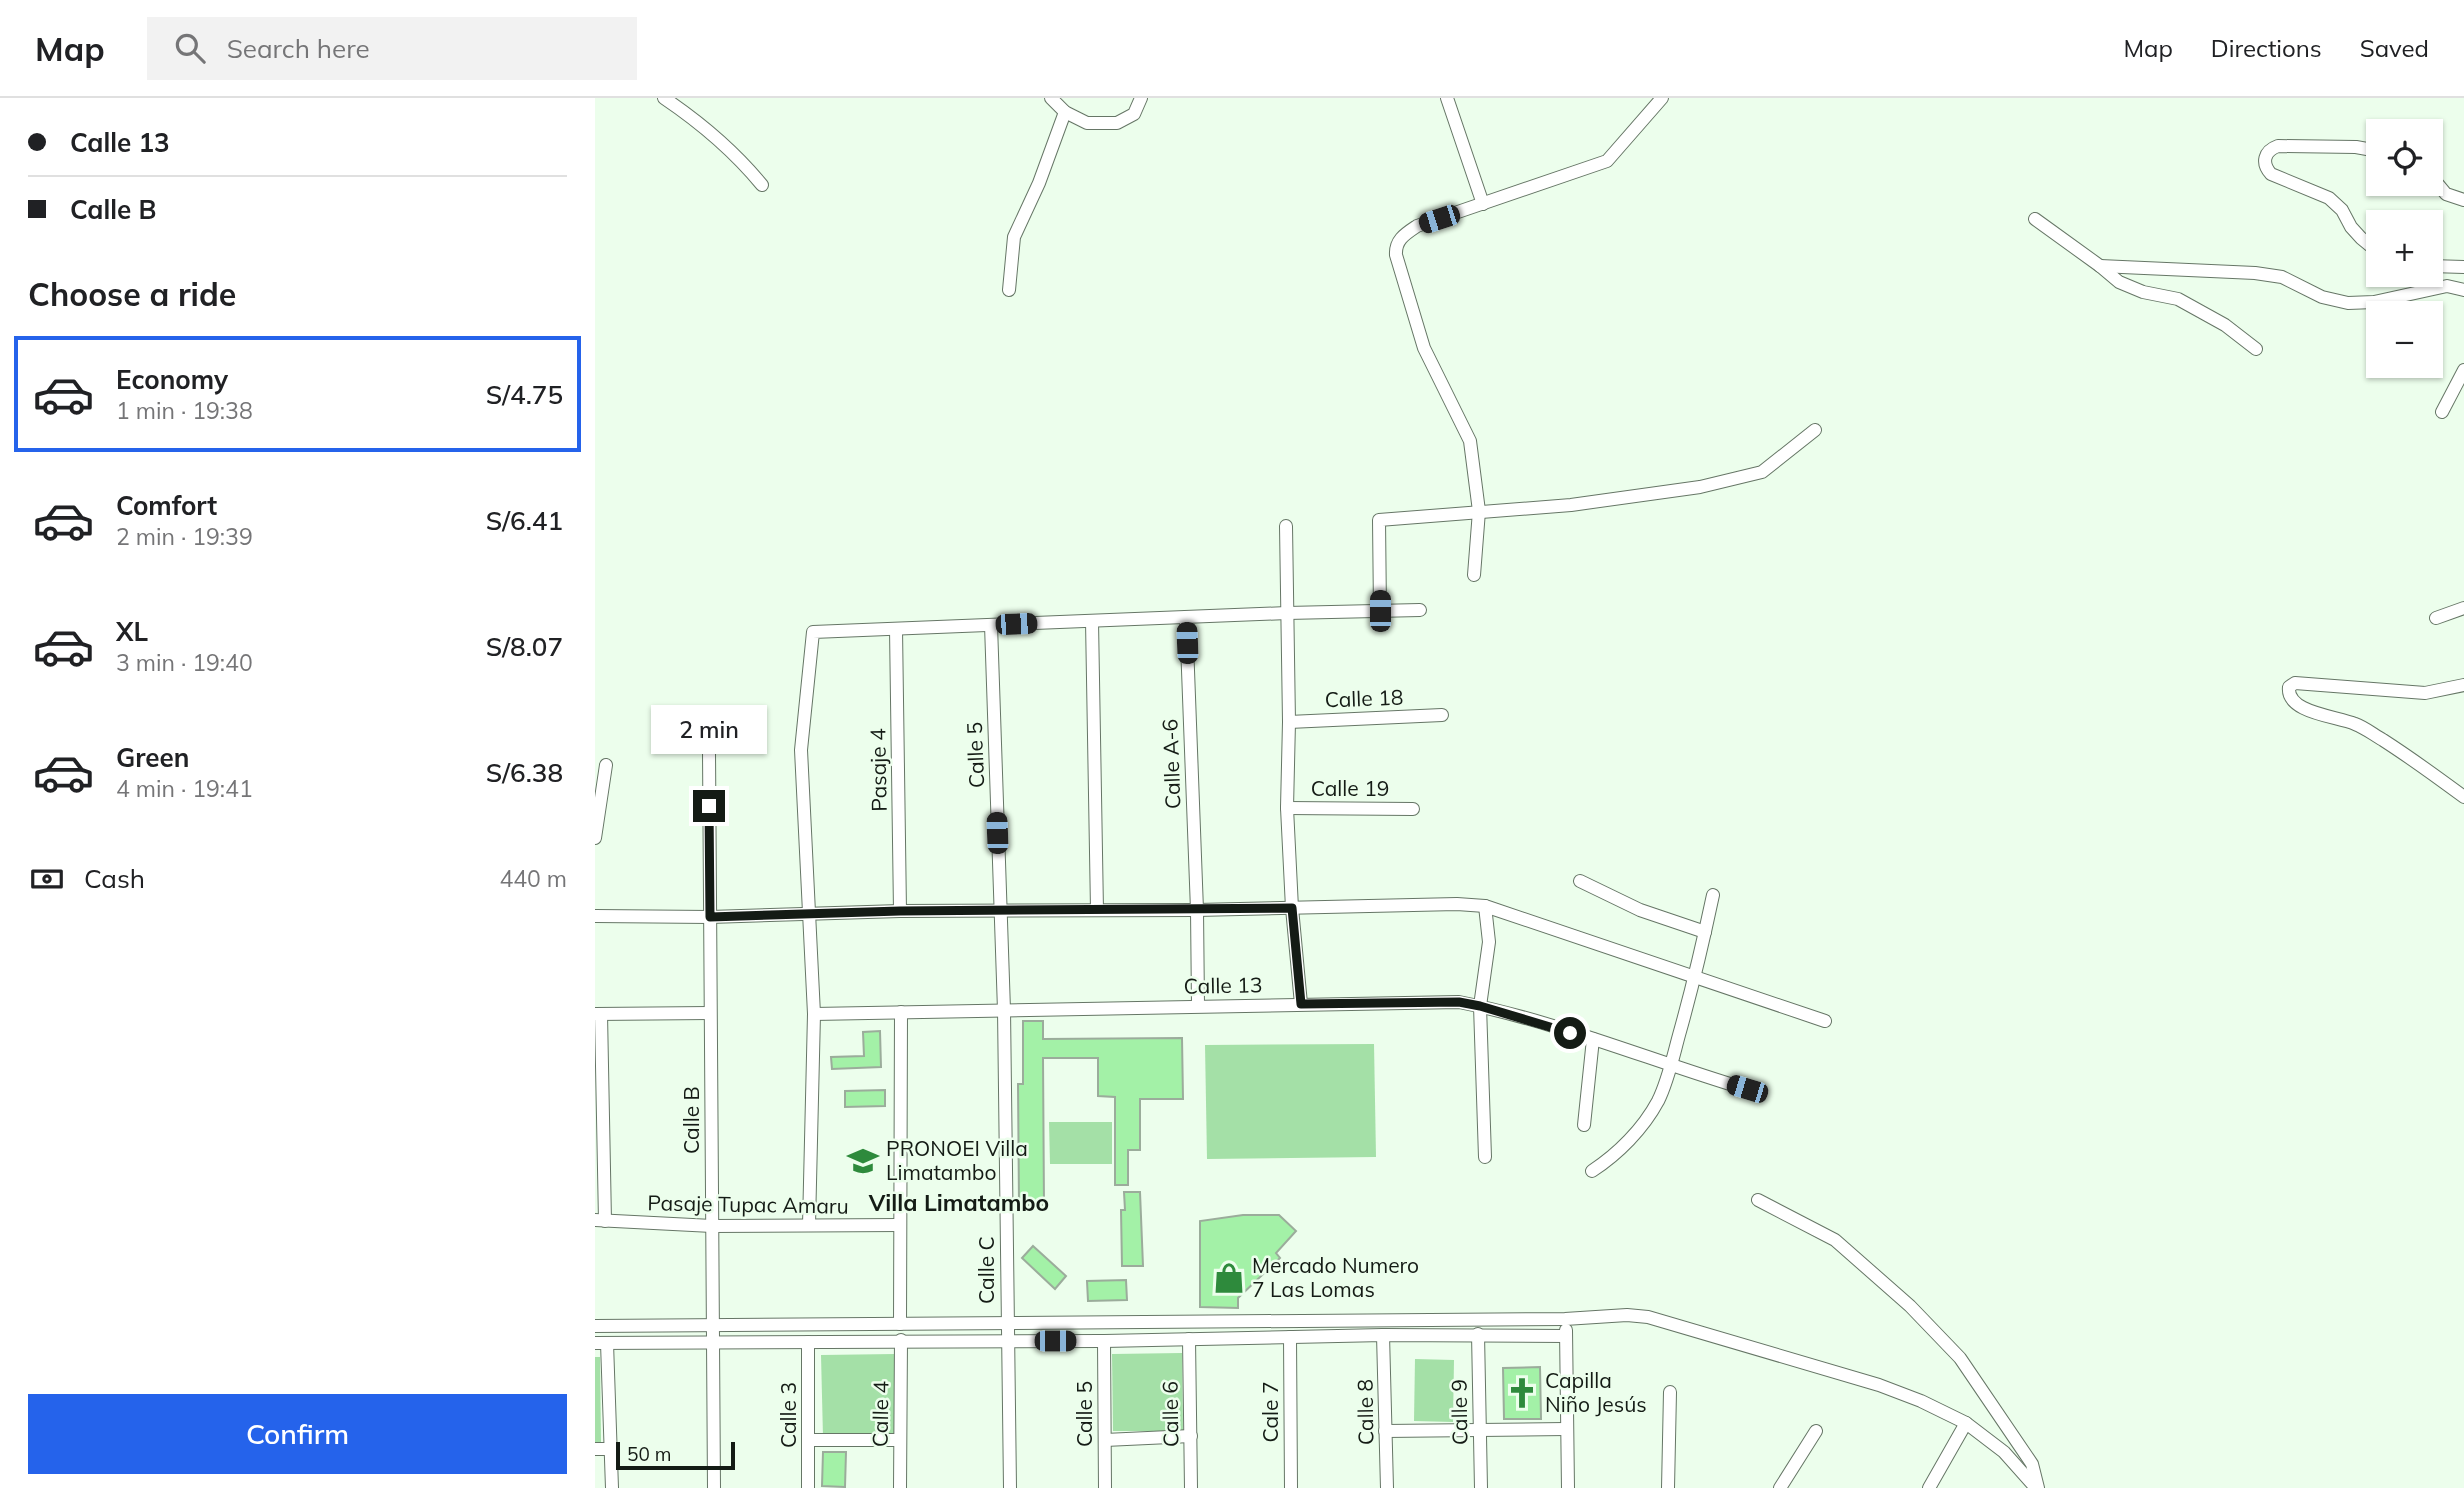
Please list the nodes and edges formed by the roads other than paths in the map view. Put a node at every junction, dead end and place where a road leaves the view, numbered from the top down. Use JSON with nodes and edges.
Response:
{"nodes":[{"id":1,"x":664,"y":98,"type":"edge"},
{"id":2,"x":1051,"y":98,"type":"edge"},
{"id":3,"x":1141,"y":98,"type":"edge"},
{"id":4,"x":1447,"y":98,"type":"edge"},
{"id":5,"x":1662,"y":98,"type":"edge"},
{"id":6,"x":1065,"y":112,"type":"junction"},
{"id":7,"x":2366,"y":149,"type":"edge"},
{"id":8,"x":762,"y":185,"type":"dead end"},
{"id":9,"x":2443,"y":190,"type":"edge"},
{"id":10,"x":2464,"y":200,"type":"edge"},
{"id":11,"x":1483,"y":204,"type":"junction"},
{"id":12,"x":2035,"y":219,"type":"dead end"},
{"id":13,"x":2366,"y":242,"type":"edge"},
{"id":14,"x":2101,"y":266,"type":"junction"},
{"id":15,"x":2443,"y":266,"type":"edge"},
{"id":16,"x":2464,"y":267,"type":"edge"},
{"id":17,"x":2464,"y":289,"type":"edge"},
{"id":18,"x":1009,"y":290,"type":"dead end"},
{"id":19,"x":2256,"y":349,"type":"dead end"},
{"id":20,"x":2464,"y":370,"type":"edge"},
{"id":21,"x":2442,"y":412,"type":"dead end"},
{"id":22,"x":1815,"y":430,"type":"dead end"},
{"id":23,"x":1479,"y":511,"type":"junction"},
{"id":24,"x":1286,"y":526,"type":"dead end"},
{"id":25,"x":1474,"y":575,"type":"dead end"},
{"id":26,"x":2464,"y":608,"type":"edge"},
{"id":27,"x":1420,"y":610,"type":"dead end"},
{"id":28,"x":1380,"y":611,"type":"junction"},
{"id":29,"x":1287,"y":613,"type":"junction"},
{"id":30,"x":1186,"y":617,"type":"junction"},
{"id":31,"x":2436,"y":618,"type":"dead end"},
{"id":32,"x":1092,"y":621,"type":"junction"},
{"id":33,"x":991,"y":625,"type":"junction"},
{"id":34,"x":896,"y":629,"type":"junction"},
{"id":35,"x":2464,"y":685,"type":"edge"},
{"id":36,"x":1441,"y":715,"type":"dead end"},
{"id":37,"x":1289,"y":722,"type":"junction"},
{"id":38,"x":709,"y":751,"type":"dead end"},
{"id":39,"x":605,"y":765,"type":"dead end"},
{"id":40,"x":2464,"y":797,"type":"edge"},
{"id":41,"x":1287,"y":808,"type":"junction"},
{"id":42,"x":1413,"y":809,"type":"dead end"},
{"id":43,"x":595,"y":838,"type":"edge"},
{"id":44,"x":1580,"y":881,"type":"dead end"},
{"id":45,"x":1713,"y":895,"type":"dead end"},
{"id":46,"x":1485,"y":906,"type":"junction"},
{"id":47,"x":1292,"y":908,"type":"junction"},
{"id":48,"x":1097,"y":910,"type":"junction"},
{"id":49,"x":1197,"y":910,"type":"junction"},
{"id":50,"x":900,"y":911,"type":"junction"},
{"id":51,"x":1000,"y":911,"type":"junction"},
{"id":52,"x":809,"y":914,"type":"junction"},
{"id":53,"x":595,"y":916,"type":"edge"},
{"id":54,"x":710,"y":917,"type":"junction"},
{"id":55,"x":1706,"y":932,"type":"junction"},
{"id":56,"x":1695,"y":978,"type":"junction"},
{"id":57,"x":1301,"y":1004,"type":"junction"},
{"id":58,"x":1198,"y":1006,"type":"junction"},
{"id":59,"x":1480,"y":1006,"type":"junction"},
{"id":60,"x":1004,"y":1010,"type":"junction"},
{"id":61,"x":901,"y":1012,"type":"junction"},
{"id":62,"x":711,"y":1013,"type":"junction"},
{"id":63,"x":598,"y":1014,"type":"edge"},
{"id":64,"x":814,"y":1014,"type":"junction"},
{"id":65,"x":1825,"y":1021,"type":"dead end"},
{"id":66,"x":1593,"y":1040,"type":"junction"},
{"id":67,"x":1671,"y":1066,"type":"junction"},
{"id":68,"x":1747,"y":1089,"type":"dead end"},
{"id":69,"x":1584,"y":1125,"type":"dead end"},
{"id":70,"x":1485,"y":1157,"type":"dead end"},
{"id":71,"x":1592,"y":1171,"type":"dead end"},
{"id":72,"x":1758,"y":1200,"type":"dead end"},
{"id":73,"x":600,"y":1221,"type":"edge"},
{"id":74,"x":809,"y":1225,"type":"junction"},
{"id":75,"x":900,"y":1225,"type":"junction"},
{"id":76,"x":712,"y":1226,"type":"junction"},
{"id":77,"x":1565,"y":1319,"type":"junction"},
{"id":78,"x":1006,"y":1322,"type":"junction"},
{"id":79,"x":900,"y":1324,"type":"junction"},
{"id":80,"x":595,"y":1326,"type":"edge"},
{"id":81,"x":713,"y":1326,"type":"junction"},
{"id":82,"x":1383,"y":1335,"type":"junction"},
{"id":83,"x":1478,"y":1335,"type":"junction"},
{"id":84,"x":1290,"y":1336,"type":"junction"},
{"id":85,"x":1566,"y":1336,"type":"junction"},
{"id":86,"x":1189,"y":1339,"type":"junction"},
{"id":87,"x":901,"y":1340,"type":"junction"},
{"id":88,"x":1104,"y":1340,"type":"junction"},
{"id":89,"x":1007,"y":1341,"type":"junction"},
{"id":90,"x":713,"y":1342,"type":"junction"},
{"id":91,"x":808,"y":1342,"type":"junction"},
{"id":92,"x":601,"y":1343,"type":"edge"},
{"id":93,"x":1670,"y":1392,"type":"dead end"},
{"id":94,"x":1966,"y":1423,"type":"junction"},
{"id":95,"x":1566,"y":1429,"type":"junction"},
{"id":96,"x":1385,"y":1431,"type":"junction"},
{"id":97,"x":1480,"y":1431,"type":"junction"},
{"id":98,"x":1816,"y":1431,"type":"dead end"},
{"id":99,"x":1191,"y":1437,"type":"junction"},
{"id":100,"x":808,"y":1440,"type":"junction"},
{"id":101,"x":900,"y":1440,"type":"junction"},
{"id":102,"x":1105,"y":1440,"type":"junction"},
{"id":103,"x":595,"y":1449,"type":"edge"},
{"id":104,"x":611,"y":1450,"type":"junction"},
{"id":105,"x":612,"y":1488,"type":"edge"},
{"id":106,"x":714,"y":1488,"type":"edge"},
{"id":107,"x":808,"y":1488,"type":"edge"},
{"id":108,"x":900,"y":1488,"type":"edge"},
{"id":109,"x":1010,"y":1488,"type":"edge"},
{"id":110,"x":1105,"y":1488,"type":"edge"},
{"id":111,"x":1191,"y":1488,"type":"edge"},
{"id":112,"x":1291,"y":1488,"type":"edge"},
{"id":113,"x":1387,"y":1488,"type":"edge"},
{"id":114,"x":1481,"y":1488,"type":"edge"},
{"id":115,"x":1568,"y":1488,"type":"edge"},
{"id":116,"x":1668,"y":1488,"type":"edge"},
{"id":117,"x":1780,"y":1488,"type":"edge"},
{"id":118,"x":1929,"y":1488,"type":"edge"},
{"id":119,"x":2037,"y":1488,"type":"edge"}],
"edges":[{"from":1,"to":8,"type":"street"},
{"from":2,"to":6,"type":"street"},
{"from":3,"to":6,"type":"street"},
{"from":4,"to":11,"type":"street"},
{"from":5,"to":11,"type":"street"},
{"from":6,"to":18,"type":"street"},
{"from":7,"to":13,"type":"street"},
{"from":9,"to":10,"type":"street"},
{"from":11,"to":23,"type":"street"},
{"from":12,"to":14,"type":"street"},
{"from":14,"to":17,"type":"street"},
{"from":14,"to":19,"type":"street"},
{"from":15,"to":16,"type":"street"},
{"from":20,"to":21,"type":"street"},
{"from":22,"to":23,"type":"street"},
{"from":23,"to":25,"type":"street"},
{"from":23,"to":28,"type":"street"},
{"from":24,"to":29,"type":"street"},
{"from":26,"to":31,"type":"street"},
{"from":27,"to":28,"type":"street"},
{"from":28,"to":29,"type":"street"},
{"from":29,"to":30,"type":"street"},
{"from":29,"to":37,"type":"street"},
{"from":30,"to":32,"type":"street"},
{"from":30,"to":49,"type":"street","name":"Calle A-6"},
{"from":32,"to":33,"type":"street"},
{"from":32,"to":48,"type":"street"},
{"from":33,"to":34,"type":"street"},
{"from":33,"to":51,"type":"street","name":"Calle 5"},
{"from":34,"to":50,"type":"street","name":"Pasaje 4"},
{"from":34,"to":52,"type":"street"},
{"from":35,"to":40,"type":"street"},
{"from":36,"to":37,"type":"street","name":"Calle 18"},
{"from":37,"to":41,"type":"street"},
{"from":38,"to":54,"type":"street","name":"Calle B"},
{"from":39,"to":43,"type":"street"},
{"from":41,"to":42,"type":"street","name":"Calle 19"},
{"from":41,"to":47,"type":"street"},
{"from":44,"to":55,"type":"street"},
{"from":45,"to":55,"type":"street"},
{"from":46,"to":47,"type":"street"},
{"from":46,"to":56,"type":"street"},
{"from":46,"to":59,"type":"street"},
{"from":47,"to":49,"type":"street"},
{"from":47,"to":57,"type":"street"},
{"from":48,"to":49,"type":"street"},
{"from":48,"to":51,"type":"street"},
{"from":49,"to":58,"type":"street","name":"Calle A-6"},
{"from":50,"to":51,"type":"street"},
{"from":50,"to":52,"type":"street"},
{"from":51,"to":60,"type":"street","name":"Calle 5"},
{"from":52,"to":54,"type":"street"},
{"from":52,"to":64,"type":"street"},
{"from":53,"to":54,"type":"street"},
{"from":54,"to":62,"type":"street","name":"Calle B"},
{"from":55,"to":56,"type":"street"},
{"from":56,"to":65,"type":"street"},
{"from":56,"to":67,"type":"street"},
{"from":57,"to":58,"type":"street","name":"Calle 13"},
{"from":57,"to":59,"type":"street","name":"Calle 13"},
{"from":58,"to":60,"type":"street","name":"Calle 13"},
{"from":59,"to":66,"type":"street","name":"Calle 13"},
{"from":59,"to":70,"type":"street"},
{"from":60,"to":61,"type":"street","name":"Calle 13"},
{"from":60,"to":78,"type":"street","name":"Calle C"},
{"from":61,"to":64,"type":"street","name":"Calle 13"},
{"from":61,"to":75,"type":"street"},
{"from":62,"to":63,"type":"street"},
{"from":62,"to":76,"type":"street","name":"Calle B"},
{"from":63,"to":73,"type":"street"},
{"from":64,"to":74,"type":"street"},
{"from":66,"to":67,"type":"street","name":"Calle 13"},
{"from":66,"to":69,"type":"street"},
{"from":67,"to":68,"type":"street","name":"Calle 13"},
{"from":67,"to":71,"type":"street"},
{"from":72,"to":119,"type":"street"},
{"from":73,"to":76,"type":"street","name":"Pasaje Tupac Amaru"},
{"from":74,"to":75,"type":"street","name":"Pasaje Tupac Amaru"},
{"from":74,"to":76,"type":"street","name":"Pasaje Tupac Amaru"},
{"from":75,"to":79,"type":"street"},
{"from":76,"to":81,"type":"street","name":"Calle B"},
{"from":77,"to":78,"type":"street"},
{"from":77,"to":85,"type":"street"},
{"from":77,"to":94,"type":"street"},
{"from":78,"to":79,"type":"street"},
{"from":78,"to":89,"type":"street","name":"Calle C"},
{"from":79,"to":81,"type":"street"},
{"from":80,"to":81,"type":"street"},
{"from":81,"to":90,"type":"street","name":"Calle B"},
{"from":82,"to":83,"type":"street"},
{"from":82,"to":84,"type":"street"},
{"from":82,"to":96,"type":"street","name":"Calle 8"},
{"from":83,"to":85,"type":"street"},
{"from":83,"to":97,"type":"street","name":"Calle 9"},
{"from":84,"to":86,"type":"street"},
{"from":84,"to":112,"type":"street","name":"Cale 7"},
{"from":85,"to":95,"type":"street"},
{"from":86,"to":88,"type":"street"},
{"from":86,"to":99,"type":"street","name":"Calle 6"},
{"from":87,"to":89,"type":"street"},
{"from":87,"to":91,"type":"street"},
{"from":87,"to":101,"type":"street","name":"Calle 4"},
{"from":88,"to":89,"type":"street"},
{"from":88,"to":102,"type":"street","name":"Calle 5"},
{"from":89,"to":109,"type":"street","name":"Calle C"},
{"from":90,"to":91,"type":"street"},
{"from":90,"to":92,"type":"street"},
{"from":90,"to":106,"type":"street","name":"Calle B"},
{"from":91,"to":100,"type":"street","name":"Calle 3"},
{"from":92,"to":104,"type":"street"},
{"from":93,"to":116,"type":"street"},
{"from":94,"to":118,"type":"street"},
{"from":94,"to":119,"type":"street"},
{"from":95,"to":97,"type":"street"},
{"from":95,"to":115,"type":"street"},
{"from":96,"to":97,"type":"street"},
{"from":96,"to":113,"type":"street","name":"Calle 8"},
{"from":97,"to":114,"type":"street","name":"Calle 9"},
{"from":98,"to":117,"type":"street"},
{"from":99,"to":102,"type":"street"},
{"from":99,"to":111,"type":"street","name":"Calle 6"},
{"from":100,"to":101,"type":"street"},
{"from":100,"to":107,"type":"street","name":"Calle 3"},
{"from":101,"to":108,"type":"street","name":"Calle 4"},
{"from":102,"to":110,"type":"street","name":"Calle 5"},
{"from":103,"to":104,"type":"street"},
{"from":104,"to":105,"type":"street"}]}
